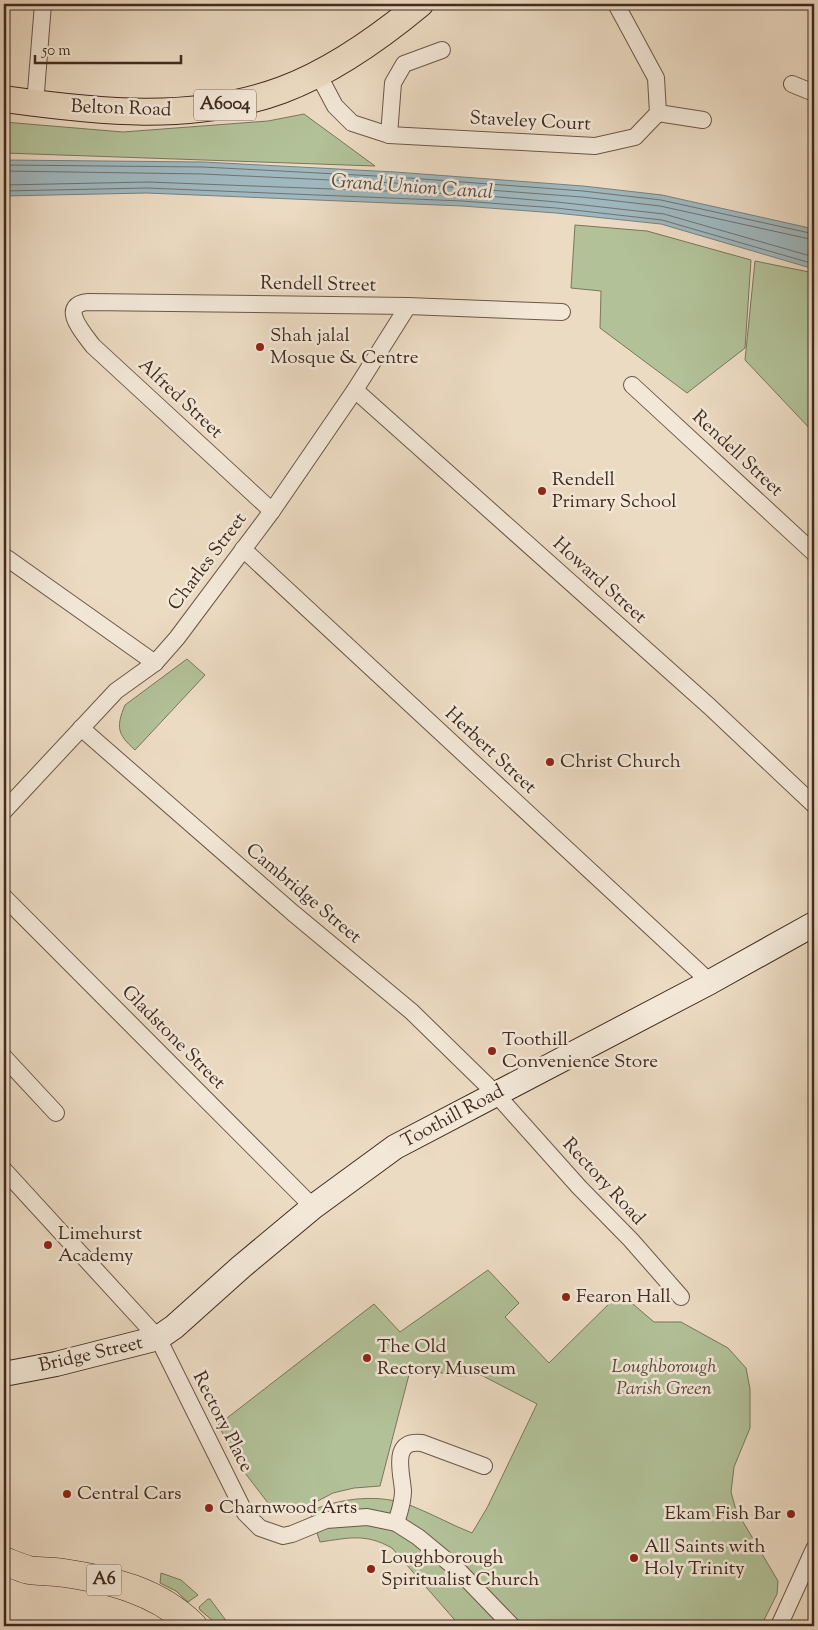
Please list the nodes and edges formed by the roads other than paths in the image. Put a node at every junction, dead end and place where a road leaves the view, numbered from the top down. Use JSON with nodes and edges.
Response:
{"nodes":[{"id":1,"x":42,"y":4,"type":"edge"},
{"id":2,"x":420,"y":4,"type":"edge"},
{"id":3,"x":616,"y":4,"type":"edge"},
{"id":4,"x":442,"y":50,"type":"dead end"},
{"id":5,"x":318,"y":74,"type":"junction"},
{"id":6,"x":792,"y":84,"type":"dead end"},
{"id":7,"x":814,"y":93,"type":"edge"},
{"id":8,"x":4,"y":99,"type":"edge"},
{"id":9,"x":35,"y":104,"type":"junction"},
{"id":10,"x":658,"y":113,"type":"junction"},
{"id":11,"x":702,"y":120,"type":"dead end"},
{"id":12,"x":389,"y":135,"type":"junction"},
{"id":13,"x":408,"y":306,"type":"junction"},
{"id":14,"x":75,"y":308,"type":"joint"},
{"id":15,"x":562,"y":312,"type":"dead end"},
{"id":16,"x":632,"y":385,"type":"dead end"},
{"id":17,"x":355,"y":390,"type":"junction"},
{"id":18,"x":272,"y":511,"type":"junction"},
{"id":19,"x":243,"y":549,"type":"junction"},
{"id":20,"x":814,"y":553,"type":"edge"},
{"id":21,"x":4,"y":556,"type":"edge"},
{"id":22,"x":155,"y":664,"type":"junction"},
{"id":23,"x":80,"y":728,"type":"junction"},
{"id":24,"x":814,"y":805,"type":"edge"},
{"id":25,"x":4,"y":811,"type":"edge"},
{"id":26,"x":4,"y":897,"type":"edge"},
{"id":27,"x":814,"y":924,"type":"edge"},
{"id":28,"x":710,"y":982,"type":"junction"},
{"id":29,"x":4,"y":1057,"type":"edge"},
{"id":30,"x":496,"y":1094,"type":"junction"},
{"id":31,"x":56,"y":1113,"type":"dead end"},
{"id":32,"x":4,"y":1170,"type":"edge"},
{"id":33,"x":314,"y":1206,"type":"junction"},
{"id":34,"x":681,"y":1297,"type":"dead end"},
{"id":35,"x":166,"y":1333,"type":"junction"},
{"id":36,"x":4,"y":1374,"type":"edge"},
{"id":37,"x":484,"y":1466,"type":"dead end"},
{"id":38,"x":396,"y":1523,"type":"junction"},
{"id":39,"x":814,"y":1548,"type":"edge"},
{"id":40,"x":4,"y":1561,"type":"edge"},
{"id":41,"x":193,"y":1626,"type":"edge"},
{"id":42,"x":512,"y":1626,"type":"edge"},
{"id":43,"x":778,"y":1626,"type":"edge"}],
"edges":[{"from":1,"to":9,"type":"street"},
{"from":2,"to":5,"type":"main road","name":"Belton Road","number":"A6004"},
{"from":3,"to":10,"type":"street"},
{"from":4,"to":12,"type":"street"},
{"from":5,"to":9,"type":"main road","name":"Belton Road","number":"A6004"},
{"from":5,"to":12,"type":"street","name":"Staveley Court"},
{"from":6,"to":7,"type":"street"},
{"from":8,"to":9,"type":"main road","name":"Belton Road","number":"A6004"},
{"from":10,"to":11,"type":"street"},
{"from":10,"to":12,"type":"street","name":"Staveley Court"},
{"from":13,"to":14,"type":"street","name":"Rendell Street"},
{"from":13,"to":15,"type":"street","name":"Rendell Street"},
{"from":13,"to":17,"type":"street","name":"Charles Street"},
{"from":14,"to":18,"type":"street","name":"Alfred Street"},
{"from":16,"to":20,"type":"street","name":"Rendell Street"},
{"from":17,"to":18,"type":"street","name":"Charles Street"},
{"from":17,"to":24,"type":"street","name":"Howard Street"},
{"from":18,"to":19,"type":"street","name":"Charles Street"},
{"from":19,"to":22,"type":"street","name":"Charles Street"},
{"from":19,"to":28,"type":"street","name":"Herbert Street"},
{"from":21,"to":22,"type":"street"},
{"from":22,"to":23,"type":"street","name":"Charles Street"},
{"from":23,"to":25,"type":"street","name":"Charles Street"},
{"from":23,"to":30,"type":"street","name":"Cambridge Street"},
{"from":26,"to":33,"type":"street","name":"Gladstone Street"},
{"from":27,"to":28,"type":"main road","name":"Toothill Road"},
{"from":28,"to":30,"type":"main road","name":"Toothill Road"},
{"from":29,"to":31,"type":"street"},
{"from":30,"to":33,"type":"main road","name":"Toothill Road"},
{"from":30,"to":34,"type":"street","name":"Rectory Road"},
{"from":32,"to":35,"type":"street","name":"Rectory Place"},
{"from":33,"to":35,"type":"main road","name":"Toothill Road"},
{"from":35,"to":36,"type":"main road","name":"Bridge Street"},
{"from":35,"to":38,"type":"street","name":"Rectory Place"},
{"from":37,"to":38,"type":"street"},
{"from":38,"to":42,"type":"street"},
{"from":39,"to":43,"type":"street"},
{"from":40,"to":41,"type":"highway","number":"A6"}]}
